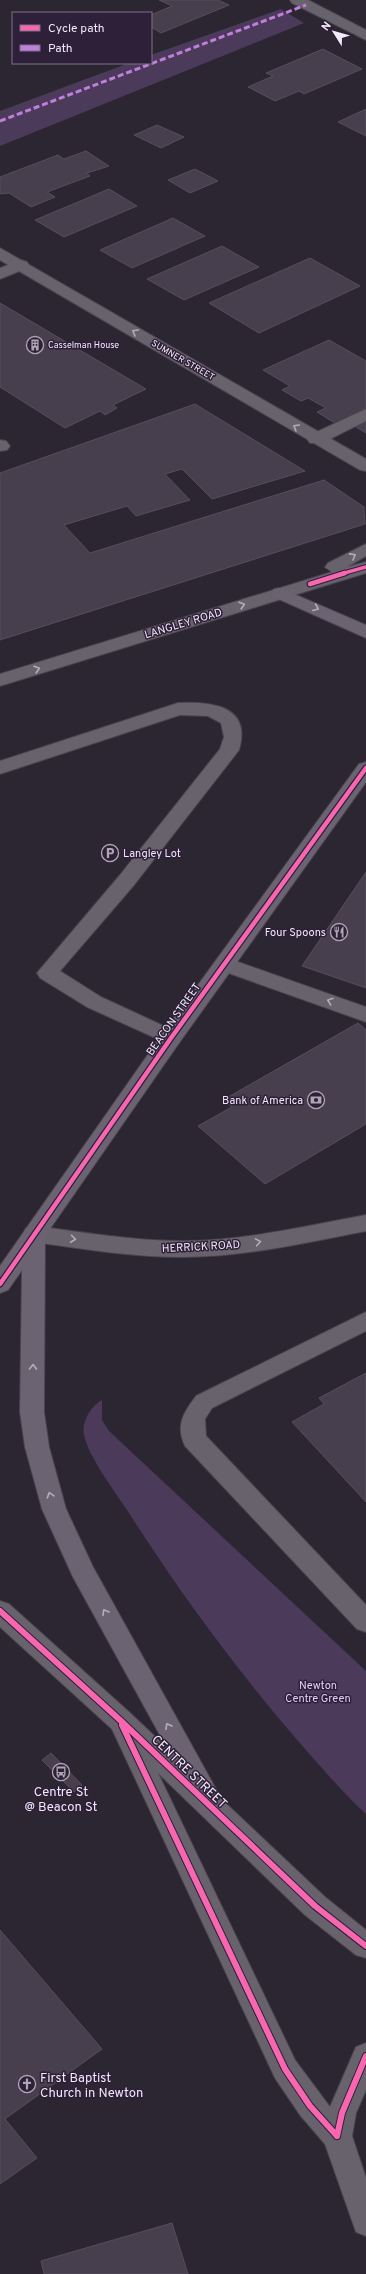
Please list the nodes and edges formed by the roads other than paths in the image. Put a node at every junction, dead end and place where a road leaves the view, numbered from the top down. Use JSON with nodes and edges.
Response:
{"nodes":[{"id":1,"x":297,"y":0,"type":"edge"},
{"id":2,"x":366,"y":36,"type":"edge"},
{"id":3,"x":0,"y":253,"type":"edge"},
{"id":4,"x":21,"y":265,"type":"junction"},
{"id":5,"x":0,"y":274,"type":"edge"},
{"id":6,"x":366,"y":414,"type":"edge"},
{"id":7,"x":316,"y":439,"type":"junction"},
{"id":8,"x":366,"y":466,"type":"edge"},
{"id":9,"x":366,"y":549,"type":"edge"},
{"id":10,"x":366,"y":567,"type":"edge"},
{"id":11,"x":287,"y":591,"type":"junction"},
{"id":12,"x":366,"y":632,"type":"edge"},
{"id":13,"x":0,"y":680,"type":"edge"},
{"id":14,"x":0,"y":768,"type":"edge"},
{"id":15,"x":366,"y":768,"type":"edge"},
{"id":16,"x":224,"y":964,"type":"junction"},
{"id":17,"x":366,"y":1015,"type":"edge"},
{"id":18,"x":171,"y":1038,"type":"junction"},
{"id":19,"x":366,"y":1224,"type":"edge"},
{"id":20,"x":34,"y":1234,"type":"junction"},
{"id":21,"x":0,"y":1284,"type":"edge"},
{"id":22,"x":366,"y":1320,"type":"edge"},
{"id":23,"x":0,"y":1611,"type":"edge"},
{"id":24,"x":366,"y":1622,"type":"edge"},
{"id":25,"x":120,"y":1720,"type":"junction"},
{"id":26,"x":214,"y":1810,"type":"junction"},
{"id":27,"x":366,"y":1946,"type":"edge"},
{"id":28,"x":366,"y":2056,"type":"edge"},
{"id":29,"x":337,"y":2136,"type":"junction"},
{"id":30,"x":366,"y":2222,"type":"edge"}],
"edges":[{"from":1,"to":2,"type":"street"},
{"from":3,"to":4,"type":"street","name":"SUMNER STREET"},
{"from":4,"to":5,"type":"street"},
{"from":7,"to":4,"type":"street","name":"SUMNER STREET","one_way":true},
{"from":6,"to":7,"type":"street"},
{"from":7,"to":8,"type":"street","name":"SUMNER STREET"},
{"from":11,"to":9,"type":"street","one_way":true},
{"from":10,"to":11,"type":"street","name":"LANGLEY ROAD"},
{"from":11,"to":12,"type":"main road","one_way":true},
{"from":13,"to":11,"type":"street","name":"LANGLEY ROAD","one_way":true},
{"from":14,"to":18,"type":"street"},
{"from":15,"to":16,"type":"main road","name":"BEACON STREET"},
{"from":17,"to":16,"type":"street","one_way":true},
{"from":16,"to":18,"type":"main road","name":"BEACON STREET"},
{"from":18,"to":20,"type":"main road","name":"BEACON STREET"},
{"from":20,"to":19,"type":"street","name":"HERRICK ROAD","one_way":true},
{"from":20,"to":21,"type":"main road","name":"BEACON STREET"},
{"from":26,"to":20,"type":"main road","one_way":true},
{"from":22,"to":24,"type":"street"},
{"from":23,"to":25,"type":"street","name":"CENTRE STREET"},
{"from":25,"to":26,"type":"street","name":"CENTRE STREET"},
{"from":25,"to":29,"type":"street"},
{"from":26,"to":27,"type":"street","name":"CENTRE STREET"},
{"from":28,"to":29,"type":"street"},
{"from":29,"to":30,"type":"street"}]}
